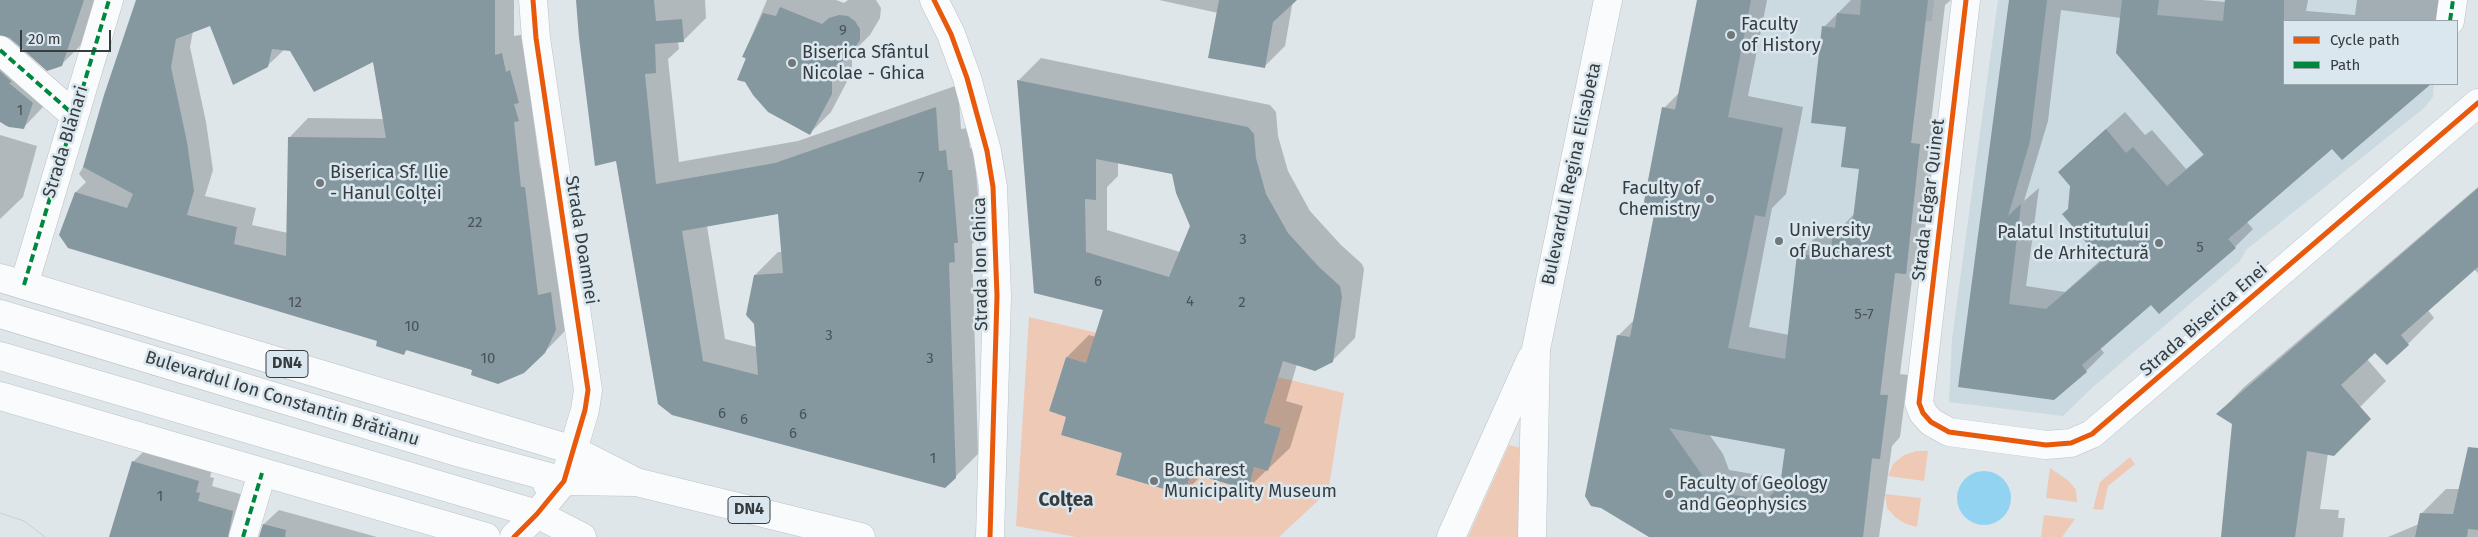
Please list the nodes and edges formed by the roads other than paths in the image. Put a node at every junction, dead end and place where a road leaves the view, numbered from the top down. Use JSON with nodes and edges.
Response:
{"nodes":[{"id":1,"x":109,"y":0,"type":"edge"},
{"id":2,"x":533,"y":0,"type":"edge"},
{"id":3,"x":934,"y":0,"type":"edge"},
{"id":4,"x":1608,"y":0,"type":"edge"},
{"id":5,"x":1966,"y":0,"type":"edge"},
{"id":6,"x":2453,"y":0,"type":"edge"},
{"id":7,"x":2450,"y":20,"type":"edge"},
{"id":8,"x":0,"y":50,"type":"edge"},
{"id":9,"x":2478,"y":102,"type":"edge"},
{"id":10,"x":74,"y":115,"type":"junction"},
{"id":11,"x":12,"y":281,"type":"edge"},
{"id":12,"x":0,"y":314,"type":"edge"},
{"id":13,"x":1536,"y":349,"type":"junction"},
{"id":14,"x":0,"y":356,"type":"edge"},
{"id":15,"x":0,"y":396,"type":"edge"},
{"id":16,"x":1919,"y":403,"type":"joint"},
{"id":17,"x":573,"y":450,"type":"junction"},
{"id":18,"x":262,"y":474,"type":"junction"},
{"id":19,"x":564,"y":481,"type":"junction"},
{"id":20,"x":636,"y":482,"type":"junction"},
{"id":21,"x":473,"y":496,"type":"junction"},
{"id":22,"x":537,"y":514,"type":"junction"},
{"id":23,"x":243,"y":537,"type":"edge"},
{"id":24,"x":486,"y":537,"type":"edge"},
{"id":25,"x":514,"y":537,"type":"edge"},
{"id":26,"x":582,"y":537,"type":"edge"},
{"id":27,"x":861,"y":537,"type":"edge"},
{"id":28,"x":990,"y":537,"type":"edge"},
{"id":29,"x":1451,"y":537,"type":"edge"},
{"id":30,"x":1532,"y":537,"type":"edge"}],
"edges":[{"from":1,"to":10,"type":"main road","name":"Strada Blănari"},
{"from":2,"to":17,"type":"main road","name":"Strada Doamnei"},
{"from":3,"to":28,"type":"main road","name":"Strada Ion Ghica"},
{"from":4,"to":13,"type":"main road","name":"Bulevardul Regina Elisabeta"},
{"from":5,"to":16,"type":"main road","name":"Strada Edgar Quinet"},
{"from":6,"to":7,"type":"main road"},
{"from":8,"to":10,"type":"main road"},
{"from":9,"to":16,"type":"main road","name":"Strada Biserica Enei"},
{"from":10,"to":11,"type":"main road","name":"Strada Blănari"},
{"from":11,"to":17,"type":"main road","name":"Bulevardul Ion Constantin Brătianu","number":"DN4"},
{"from":12,"to":19,"type":"main road","name":"Bulevardul Ion Constantin Brătianu","number":"DN4"},
{"from":13,"to":29,"type":"main road","name":"Bulevardul Regina Elisabeta"},
{"from":13,"to":30,"type":"main road","name":"Bulevardul Regina Elisabeta"},
{"from":14,"to":21,"type":"main road","name":"Bulevardul Ion Constantin Brătianu"},
{"from":15,"to":18,"type":"main road"},
{"from":17,"to":19,"type":"main road","name":"Strada Doamnei"},
{"from":17,"to":20,"type":"main road","name":"Bulevardul Ion Constantin Brătianu","number":"DN4"},
{"from":18,"to":23,"type":"main road"},
{"from":18,"to":24,"type":"main road"},
{"from":19,"to":20,"type":"main road","name":"Bulevardul Ion Constantin Brătianu","number":"DN4"},
{"from":19,"to":21,"type":"main road","name":"Bulevardul Ion Constantin Brătianu"},
{"from":19,"to":22,"type":"main road"},
{"from":20,"to":27,"type":"main road","name":"Bulevardul Ion Constantin Brătianu","number":"DN4"},
{"from":21,"to":22,"type":"main road","name":"Bulevardul Ion Constantin Brătianu"},
{"from":22,"to":25,"type":"main road"},
{"from":22,"to":26,"type":"main road","name":"Bulevardul Ion Constantin Brătianu"}]}
